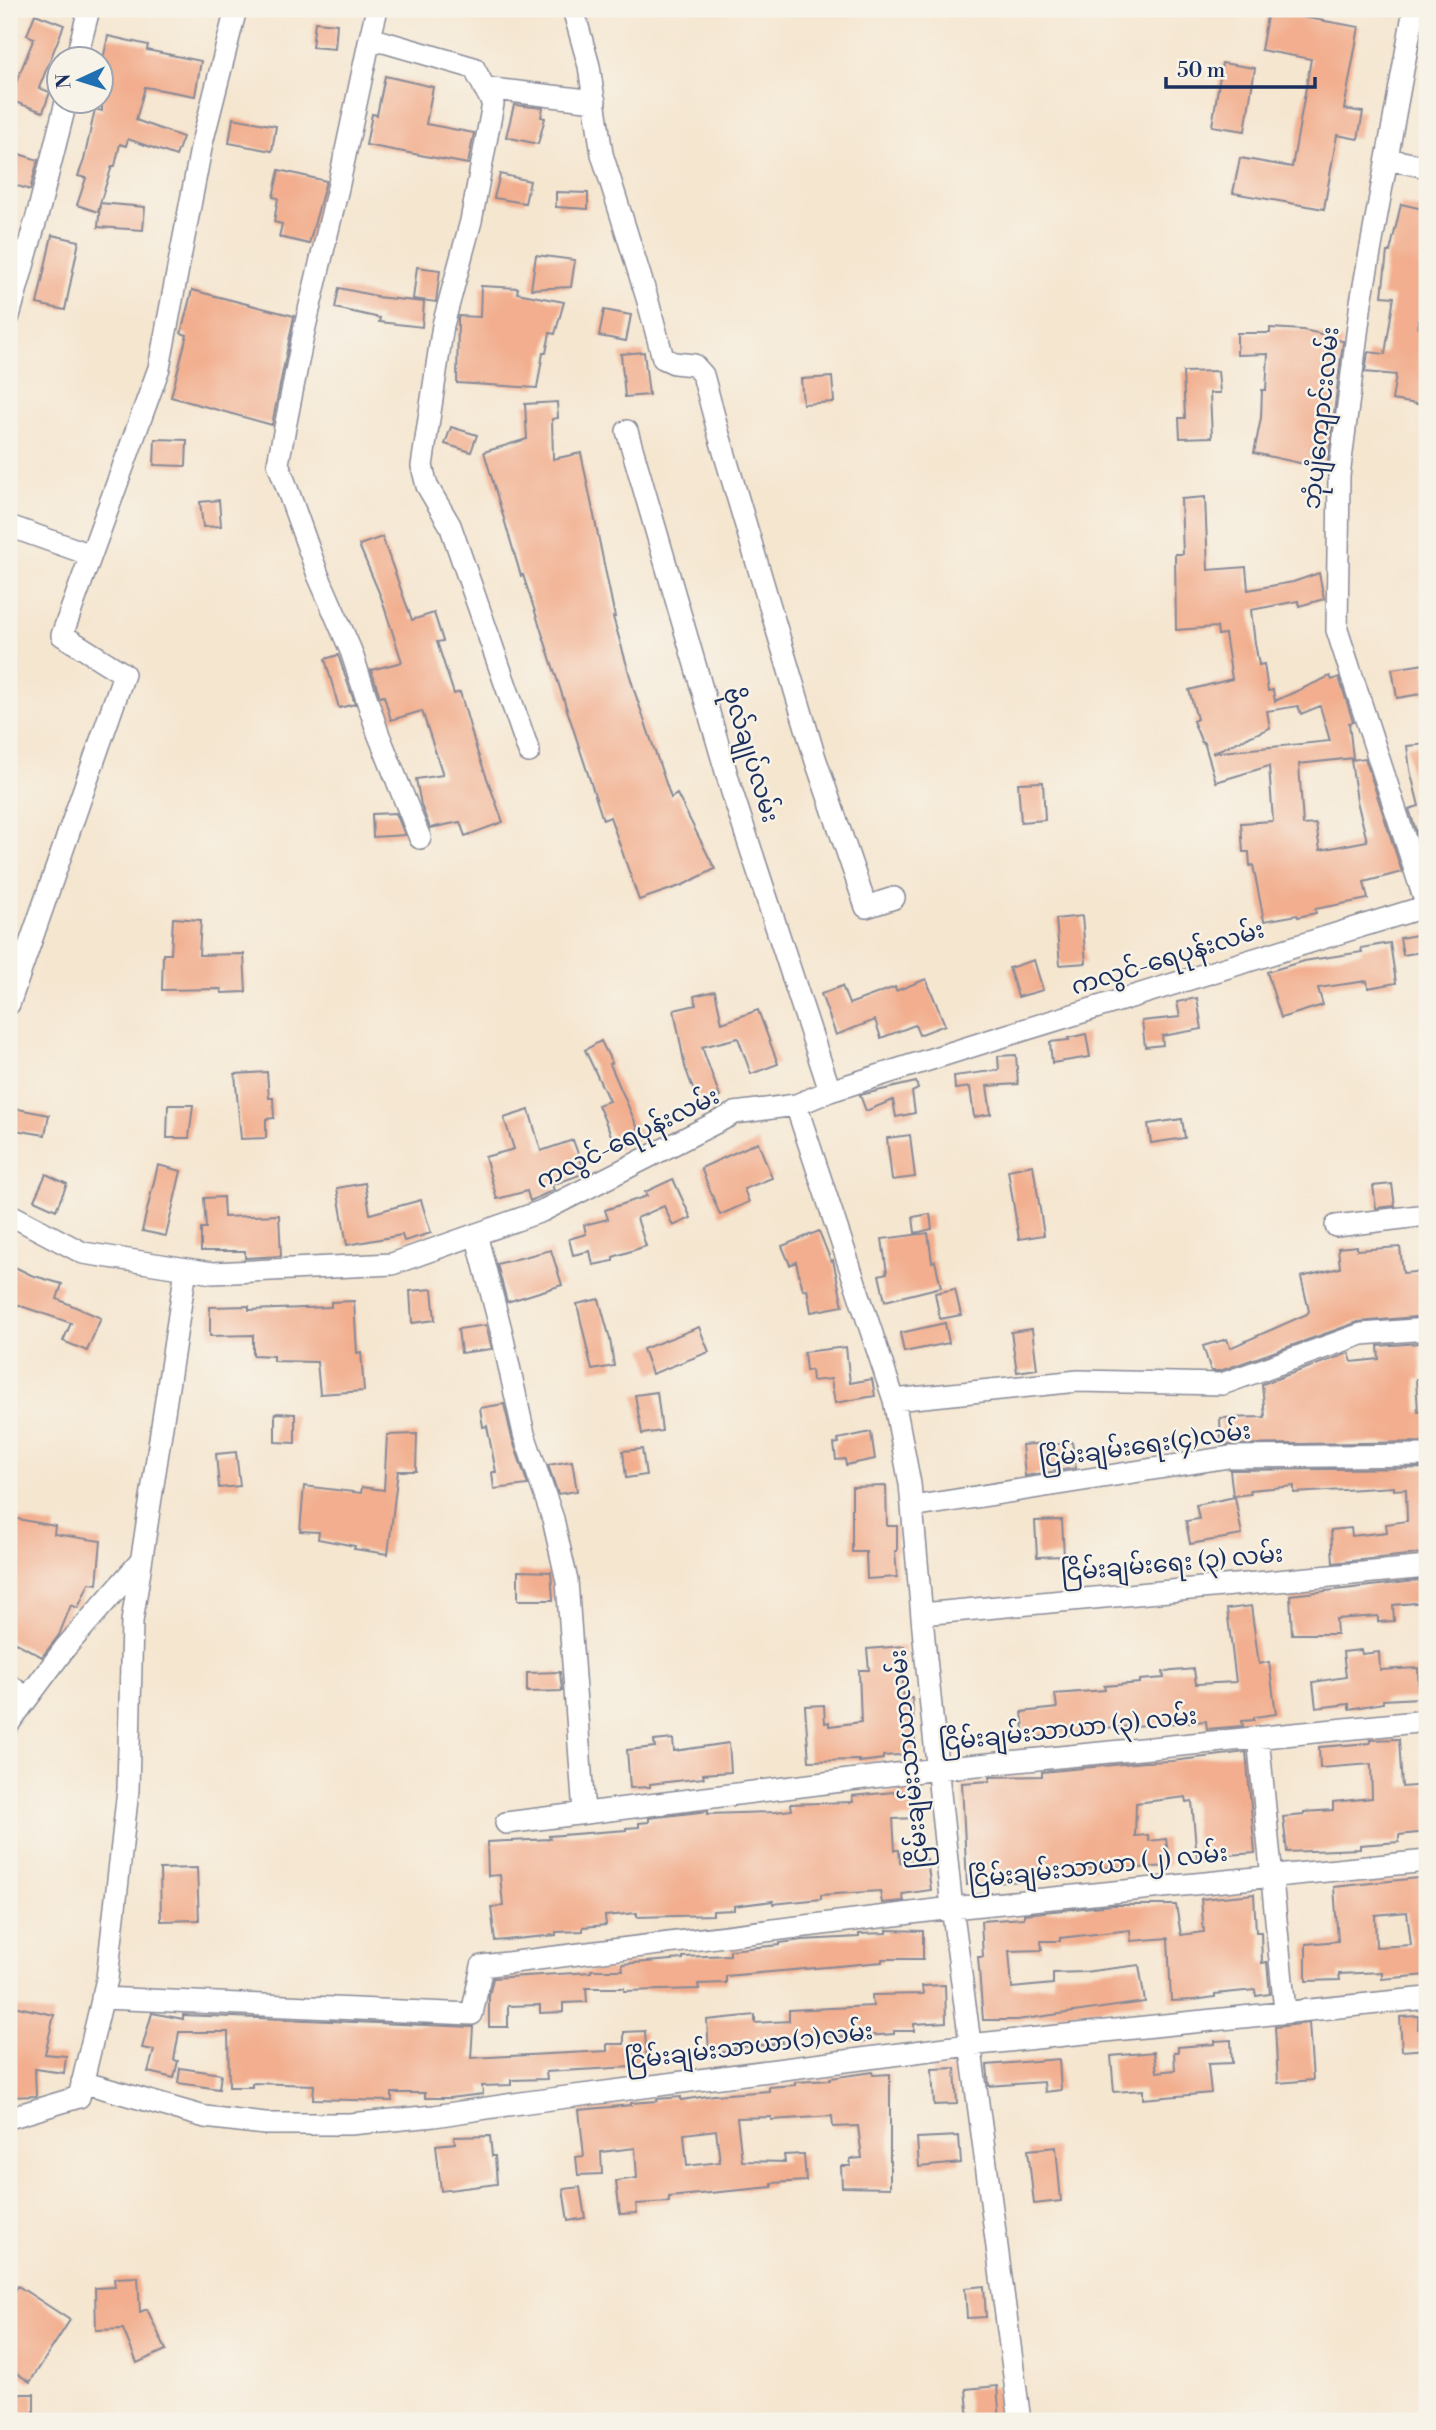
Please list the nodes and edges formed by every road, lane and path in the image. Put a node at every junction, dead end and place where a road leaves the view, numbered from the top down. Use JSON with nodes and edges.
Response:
{"nodes":[{"id":1,"x":89,"y":9,"type":"edge"},
{"id":2,"x":236,"y":9,"type":"edge"},
{"id":3,"x":377,"y":9,"type":"edge"},
{"id":4,"x":573,"y":9,"type":"edge"},
{"id":5,"x":1415,"y":9,"type":"edge"},
{"id":6,"x":370,"y":38,"type":"junction"},
{"id":7,"x":80,"y":46,"type":"edge"},
{"id":8,"x":484,"y":88,"type":"junction"},
{"id":9,"x":594,"y":101,"type":"junction"},
{"id":10,"x":62,"y":116,"type":"edge"},
{"id":11,"x":1387,"y":159,"type":"junction"},
{"id":12,"x":1427,"y":167,"type":"edge"},
{"id":13,"x":9,"y":316,"type":"edge"},
{"id":14,"x":627,"y":431,"type":"dead end"},
{"id":15,"x":9,"y":526,"type":"edge"},
{"id":16,"x":91,"y":555,"type":"junction"},
{"id":17,"x":530,"y":752,"type":"dead end"},
{"id":18,"x":420,"y":838,"type":"dead end"},
{"id":19,"x":894,"y":898,"type":"dead end"},
{"id":20,"x":1427,"y":906,"type":"edge"},
{"id":21,"x":9,"y":1004,"type":"edge"},
{"id":22,"x":830,"y":1091,"type":"junction"},
{"id":23,"x":796,"y":1105,"type":"junction"},
{"id":24,"x":9,"y":1214,"type":"edge"},
{"id":25,"x":1427,"y":1215,"type":"edge"},
{"id":26,"x":1336,"y":1226,"type":"dead end"},
{"id":27,"x":476,"y":1234,"type":"junction"},
{"id":28,"x":186,"y":1269,"type":"junction"},
{"id":29,"x":1427,"y":1329,"type":"edge"},
{"id":30,"x":894,"y":1400,"type":"junction"},
{"id":31,"x":1427,"y":1455,"type":"edge"},
{"id":32,"x":912,"y":1507,"type":"junction"},
{"id":33,"x":142,"y":1560,"type":"junction"},
{"id":34,"x":1427,"y":1567,"type":"edge"},
{"id":35,"x":922,"y":1614,"type":"junction"},
{"id":36,"x":9,"y":1685,"type":"edge"},
{"id":37,"x":27,"y":1698,"type":"junction"},
{"id":38,"x":1427,"y":1721,"type":"edge"},
{"id":39,"x":9,"y":1723,"type":"edge"},
{"id":40,"x":1258,"y":1737,"type":"junction"},
{"id":41,"x":937,"y":1769,"type":"junction"},
{"id":42,"x":584,"y":1813,"type":"junction"},
{"id":43,"x":506,"y":1824,"type":"dead end"},
{"id":44,"x":1427,"y":1861,"type":"edge"},
{"id":45,"x":1272,"y":1877,"type":"junction"},
{"id":46,"x":952,"y":1908,"type":"junction"},
{"id":47,"x":102,"y":1998,"type":"junction"},
{"id":48,"x":1427,"y":1998,"type":"edge"},
{"id":49,"x":1285,"y":2011,"type":"junction"},
{"id":50,"x":969,"y":2045,"type":"junction"},
{"id":51,"x":82,"y":2082,"type":"junction"},
{"id":52,"x":9,"y":2118,"type":"edge"},
{"id":53,"x":1020,"y":2421,"type":"edge"}],
"edges":[{"from":1,"to":7,"type":"street"},
{"from":2,"to":16,"type":"street"},
{"from":3,"to":6,"type":"street"},
{"from":4,"to":9,"type":"street"},
{"from":5,"to":11,"type":"street","name":"ဘုံပျံကျောင်းလမ်း"},
{"from":6,"to":8,"type":"street"},
{"from":6,"to":18,"type":"street"},
{"from":8,"to":9,"type":"street"},
{"from":8,"to":17,"type":"street"},
{"from":9,"to":19,"type":"street"},
{"from":10,"to":13,"type":"street"},
{"from":11,"to":12,"type":"street"},
{"from":11,"to":20,"type":"street","name":"ဘုံပျံကျောင်းလမ်း"},
{"from":14,"to":22,"type":"street","name":"ဗိုလ်ချုပ်လမ်း"},
{"from":15,"to":16,"type":"street"},
{"from":16,"to":21,"type":"street"},
{"from":20,"to":22,"type":"street","name":"ကလွင်-ရေပုန်းလမ်း"},
{"from":22,"to":23,"type":"street","name":"ကလွင်-ရေပုန်းလမ်း"},
{"from":23,"to":27,"type":"street","name":"ကလွင်-ရေပုန်းလမ်း"},
{"from":23,"to":30,"type":"street","name":"ငြိမ်းချမ်းသာယာလမ်း"},
{"from":24,"to":28,"type":"street","name":"ကလွင်-ရေပုန်းလမ်း"},
{"from":25,"to":26,"type":"street"},
{"from":27,"to":28,"type":"street","name":"ကလွင်-ရေပုန်းလမ်း"},
{"from":27,"to":42,"type":"street"},
{"from":28,"to":33,"type":"street"},
{"from":29,"to":30,"type":"street"},
{"from":30,"to":32,"type":"street","name":"ငြိမ်းချမ်းသာယာလမ်း"},
{"from":31,"to":32,"type":"street","name":"ငြိမ်းချမ်းရေး(၄)လမ်း"},
{"from":32,"to":35,"type":"street","name":"ငြိမ်းချမ်းသာယာလမ်း"},
{"from":33,"to":37,"type":"street"},
{"from":33,"to":47,"type":"street"},
{"from":34,"to":35,"type":"street","name":"ငြိမ်းချမ်းရေး (၃) လမ်း"},
{"from":35,"to":41,"type":"street","name":"ငြိမ်းချမ်းသာယာလမ်း"},
{"from":36,"to":37,"type":"street"},
{"from":37,"to":39,"type":"street"},
{"from":38,"to":40,"type":"street","name":"ငြိမ်းချမ်းသာယာ (၃) လမ်း"},
{"from":40,"to":41,"type":"street","name":"ငြိမ်းချမ်းသာယာ (၃) လမ်း"},
{"from":40,"to":45,"type":"street"},
{"from":41,"to":42,"type":"street","name":"ငြိမ်းချမ်းသာယာ (၃) လမ်း"},
{"from":41,"to":46,"type":"street","name":"ငြိမ်းချမ်းသာယာလမ်း"},
{"from":42,"to":43,"type":"street","name":"ငြိမ်းချမ်းသာယာ (၃) လမ်း"},
{"from":44,"to":45,"type":"street","name":"ငြိမ်းချမ်းသာယာ (၂) လမ်း"},
{"from":45,"to":46,"type":"street","name":"ငြိမ်းချမ်းသာယာ (၂) လမ်း"},
{"from":45,"to":49,"type":"street"},
{"from":46,"to":47,"type":"street","name":"ငြိမ်းချမ်းသာယာ (၂) လမ်း"},
{"from":46,"to":50,"type":"street","name":"ငြိမ်းချမ်းသာယာလမ်း"},
{"from":47,"to":51,"type":"street"},
{"from":48,"to":49,"type":"street","name":"ငြိမ်းချမ်းသာယာ(၁)လမ်း"},
{"from":49,"to":50,"type":"street","name":"ငြိမ်းချမ်းသာယာ(၁)လမ်း"},
{"from":50,"to":51,"type":"street","name":"ငြိမ်းချမ်းသာယာ(၁)လမ်း"},
{"from":50,"to":53,"type":"street","name":"ငြိမ်းချမ်းသာယာလမ်း"},
{"from":51,"to":52,"type":"street"}]}
